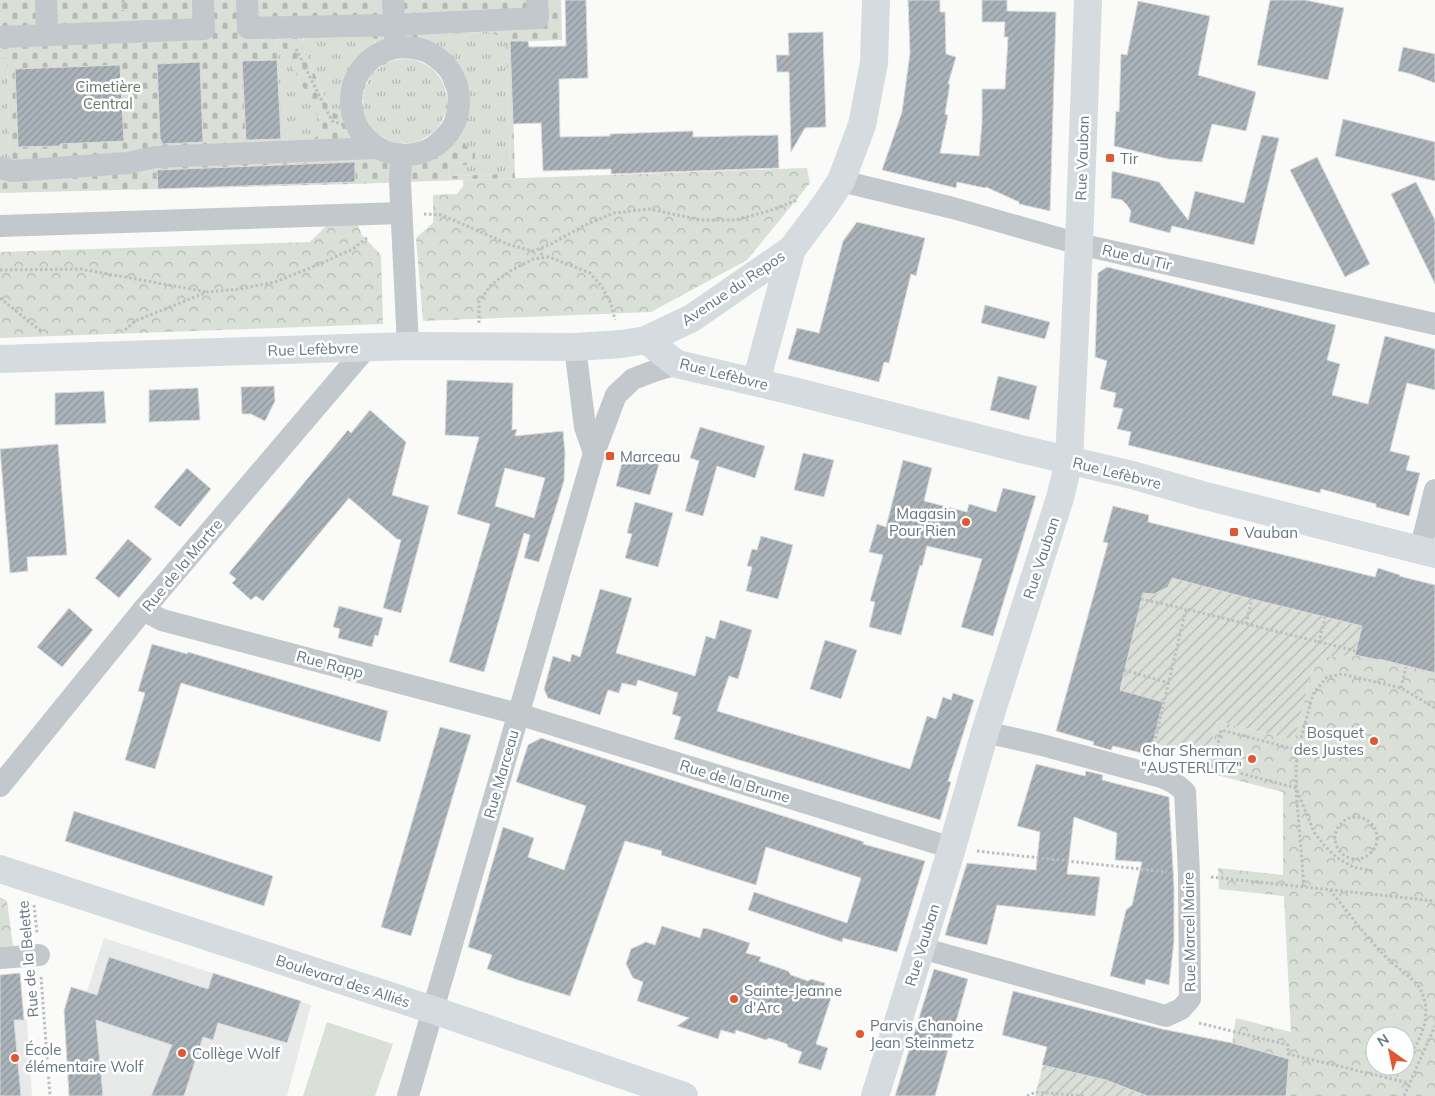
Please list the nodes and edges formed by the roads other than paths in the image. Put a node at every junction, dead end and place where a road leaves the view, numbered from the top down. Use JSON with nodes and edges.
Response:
{"nodes":[{"id":1,"x":46,"y":0,"type":"edge"},
{"id":2,"x":203,"y":0,"type":"edge"},
{"id":3,"x":246,"y":0,"type":"edge"},
{"id":4,"x":393,"y":0,"type":"edge"},
{"id":5,"x":537,"y":0,"type":"edge"},
{"id":6,"x":876,"y":0,"type":"edge"},
{"id":7,"x":1088,"y":0,"type":"edge"},
{"id":8,"x":394,"y":24,"type":"junction"},
{"id":9,"x":47,"y":35,"type":"junction"},
{"id":10,"x":0,"y":37,"type":"edge"},
{"id":11,"x":395,"y":47,"type":"junction"},
{"id":12,"x":376,"y":148,"type":"junction"},
{"id":13,"x":401,"y":156,"type":"junction"},
{"id":14,"x":0,"y":168,"type":"edge"},
{"id":15,"x":841,"y":181,"type":"junction"},
{"id":16,"x":401,"y":213,"type":"junction"},
{"id":17,"x":0,"y":226,"type":"edge"},
{"id":18,"x":1079,"y":244,"type":"junction"},
{"id":19,"x":792,"y":249,"type":"junction"},
{"id":20,"x":1435,"y":324,"type":"edge"},
{"id":21,"x":634,"y":342,"type":"junction"},
{"id":22,"x":408,"y":346,"type":"junction"},
{"id":23,"x":367,"y":347,"type":"junction"},
{"id":24,"x":575,"y":347,"type":"junction"},
{"id":25,"x":0,"y":359,"type":"edge"},
{"id":26,"x":677,"y":364,"type":"junction"},
{"id":27,"x":756,"y":382,"type":"junction"},
{"id":28,"x":594,"y":453,"type":"junction"},
{"id":29,"x":1069,"y":461,"type":"junction"},
{"id":30,"x":1435,"y":490,"type":"edge"},
{"id":31,"x":1428,"y":552,"type":"edge"},
{"id":32,"x":143,"y":610,"type":"junction"},
{"id":33,"x":518,"y":714,"type":"junction"},
{"id":34,"x":985,"y":732,"type":"junction"},
{"id":35,"x":0,"y":786,"type":"edge"},
{"id":36,"x":952,"y":848,"type":"junction"},
{"id":37,"x":0,"y":869,"type":"edge"},
{"id":38,"x":921,"y":948,"type":"junction"},
{"id":39,"x":39,"y":955,"type":"road end"},
{"id":40,"x":0,"y":958,"type":"edge"},
{"id":41,"x":433,"y":1010,"type":"junction"},
{"id":42,"x":408,"y":1096,"type":"edge"},
{"id":43,"x":684,"y":1096,"type":"edge"},
{"id":44,"x":875,"y":1096,"type":"edge"}],
"edges":[{"from":1,"to":9,"type":"street"},
{"from":2,"to":9,"type":"street"},
{"from":3,"to":8,"type":"street"},
{"from":4,"to":8,"type":"street"},
{"from":5,"to":8,"type":"street"},
{"from":6,"to":15,"type":"main road","name":"Avenue du Repos"},
{"from":7,"to":18,"type":"main road","name":"Rue Vauban"},
{"from":8,"to":11,"type":"street"},
{"from":9,"to":10,"type":"street"},
{"from":11,"to":12,"type":"street"},
{"from":11,"to":13,"type":"street"},
{"from":12,"to":13,"type":"street"},
{"from":12,"to":14,"type":"street"},
{"from":13,"to":16,"type":"street"},
{"from":15,"to":18,"type":"street","name":"Rue du Tir"},
{"from":15,"to":19,"type":"main road","name":"Avenue du Repos"},
{"from":16,"to":17,"type":"street"},
{"from":16,"to":22,"type":"street"},
{"from":18,"to":20,"type":"street","name":"Rue du Tir"},
{"from":18,"to":29,"type":"main road","name":"Rue Vauban"},
{"from":19,"to":21,"type":"main road","name":"Avenue du Repos"},
{"from":19,"to":27,"type":"main road","name":"Avenue du Repos"},
{"from":21,"to":24,"type":"main road","name":"Rue Lefèbvre"},
{"from":21,"to":26,"type":"main road","name":"Rue Lefèbvre"},
{"from":22,"to":23,"type":"main road","name":"Rue Lefèbvre"},
{"from":22,"to":24,"type":"main road","name":"Rue Lefèbvre"},
{"from":23,"to":25,"type":"main road","name":"Rue Lefèbvre"},
{"from":23,"to":32,"type":"street","name":"Rue de la Martre"},
{"from":24,"to":28,"type":"street"},
{"from":26,"to":27,"type":"main road","name":"Rue Lefèbvre"},
{"from":26,"to":28,"type":"street","name":"Rue Marceau"},
{"from":27,"to":29,"type":"main road","name":"Rue Lefèbvre"},
{"from":28,"to":33,"type":"street","name":"Rue Marceau"},
{"from":29,"to":31,"type":"main road","name":"Rue Lefèbvre"},
{"from":29,"to":34,"type":"main road","name":"Rue Vauban"},
{"from":30,"to":31,"type":"street"},
{"from":32,"to":33,"type":"street","name":"Rue Rapp"},
{"from":32,"to":35,"type":"street","name":"Rue de la Martre"},
{"from":33,"to":36,"type":"street","name":"Rue de la Brume"},
{"from":33,"to":41,"type":"street","name":"Rue Marceau"},
{"from":34,"to":36,"type":"main road","name":"Rue Vauban"},
{"from":34,"to":38,"type":"street","name":"Rue Marcel Maire"},
{"from":36,"to":38,"type":"main road","name":"Rue Vauban"},
{"from":37,"to":41,"type":"main road","name":"Boulevard des Alliés"},
{"from":38,"to":44,"type":"main road","name":"Rue Vauban"},
{"from":39,"to":40,"type":"street"},
{"from":41,"to":42,"type":"street","name":"Rue Marceau"},
{"from":41,"to":43,"type":"main road","name":"Boulevard des Alliés"}]}
